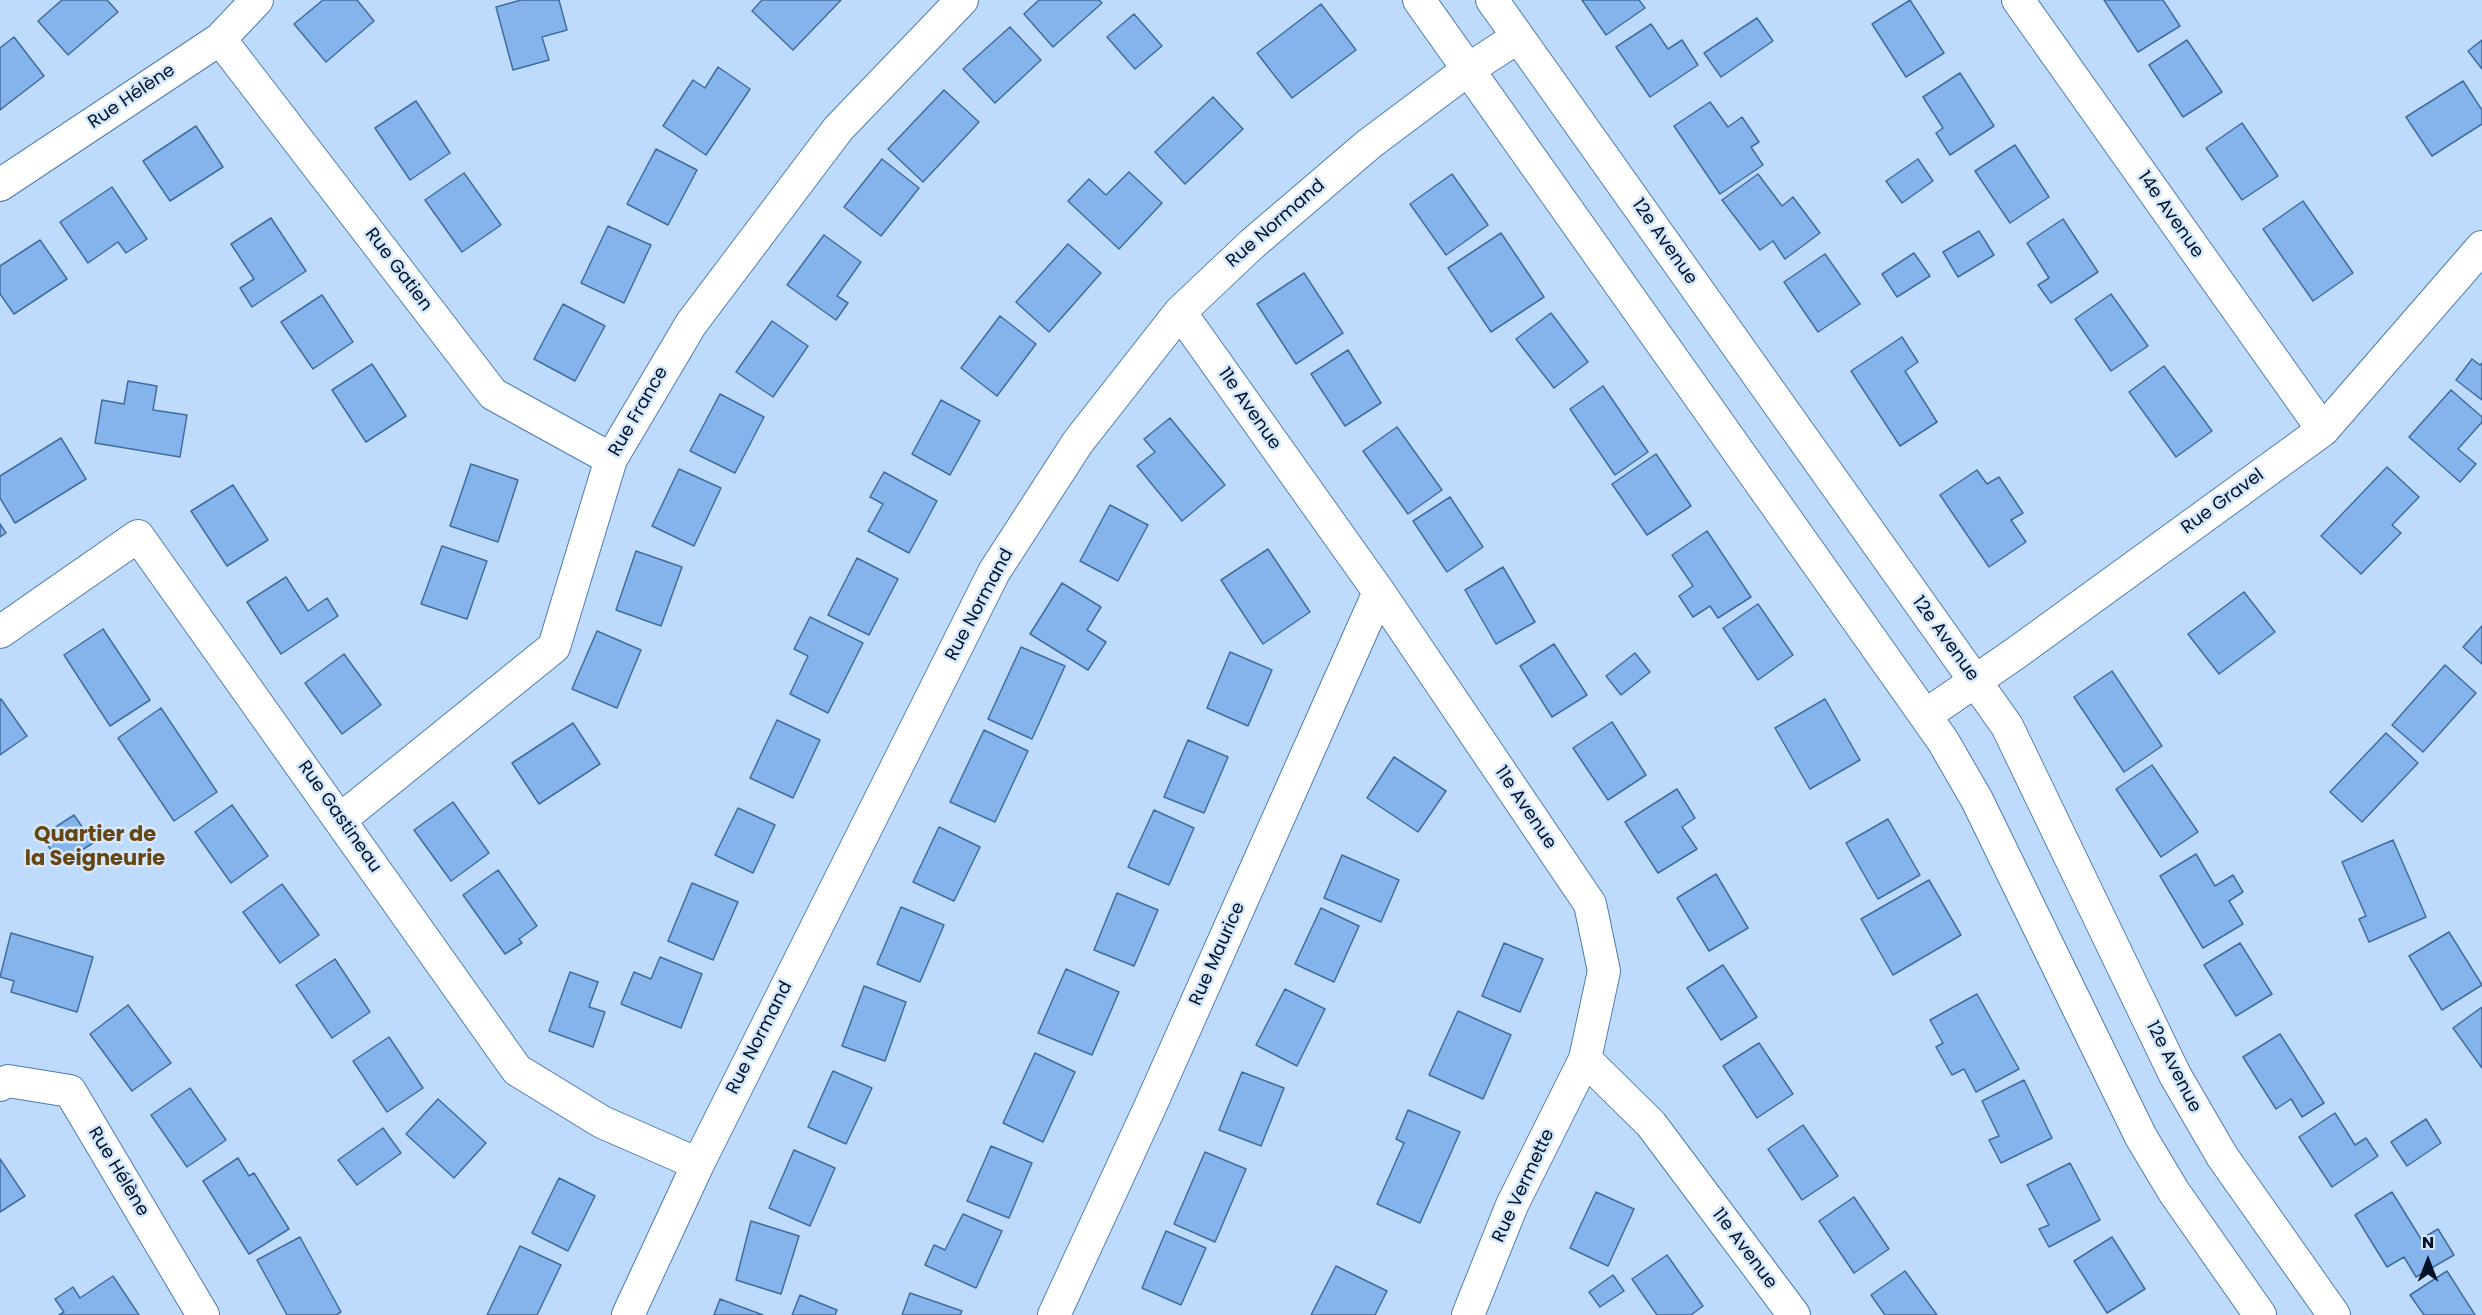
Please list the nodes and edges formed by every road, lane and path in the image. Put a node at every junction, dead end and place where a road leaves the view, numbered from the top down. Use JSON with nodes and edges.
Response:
{"nodes":[{"id":1,"x":257,"y":0,"type":"edge"},
{"id":2,"x":962,"y":0,"type":"edge"},
{"id":3,"x":1419,"y":0,"type":"edge"},
{"id":4,"x":1492,"y":0,"type":"edge"},
{"id":5,"x":2018,"y":0,"type":"edge"},
{"id":6,"x":1518,"y":37,"type":"junction"},
{"id":7,"x":220,"y":39,"type":"junction"},
{"id":8,"x":1469,"y":69,"type":"junction"},
{"id":9,"x":0,"y":185,"type":"edge"},
{"id":10,"x":2482,"y":247,"type":"edge"},
{"id":11,"x":1180,"y":312,"type":"junction"},
{"id":12,"x":2323,"y":430,"type":"junction"},
{"id":13,"x":611,"y":459,"type":"junction"},
{"id":14,"x":1379,"y":592,"type":"junction"},
{"id":15,"x":0,"y":632,"type":"edge"},
{"id":16,"x":1975,"y":681,"type":"junction"},
{"id":17,"x":1926,"y":715,"type":"junction"},
{"id":18,"x":341,"y":819,"type":"junction"},
{"id":19,"x":1585,"y":1059,"type":"junction"},
{"id":20,"x":0,"y":1086,"type":"edge"},
{"id":21,"x":698,"y":1164,"type":"junction"},
{"id":22,"x":203,"y":1315,"type":"edge"},
{"id":23,"x":628,"y":1315,"type":"edge"},
{"id":24,"x":1054,"y":1315,"type":"edge"},
{"id":25,"x":1468,"y":1315,"type":"edge"},
{"id":26,"x":1794,"y":1315,"type":"edge"},
{"id":27,"x":2260,"y":1315,"type":"edge"},
{"id":28,"x":2334,"y":1315,"type":"edge"}],
"edges":[{"from":1,"to":7,"type":"street","name":"Rue Hélène"},
{"from":2,"to":13,"type":"street","name":"Rue France"},
{"from":3,"to":8,"type":"street"},
{"from":4,"to":6,"type":"street","name":"12e Avenue"},
{"from":5,"to":12,"type":"street","name":"14e Avenue"},
{"from":6,"to":8,"type":"street","name":"Rue Normand"},
{"from":6,"to":16,"type":"street","name":"12e Avenue"},
{"from":7,"to":9,"type":"street","name":"Rue Hélène"},
{"from":7,"to":13,"type":"street","name":"Rue Gatien"},
{"from":8,"to":11,"type":"street","name":"Rue Normand"},
{"from":8,"to":17,"type":"street"},
{"from":10,"to":12,"type":"street","name":"Rue Gravel"},
{"from":11,"to":14,"type":"street","name":"11e Avenue"},
{"from":11,"to":21,"type":"street","name":"Rue Normand"},
{"from":12,"to":16,"type":"street","name":"Rue Gravel"},
{"from":13,"to":18,"type":"street","name":"Rue France"},
{"from":14,"to":19,"type":"street","name":"11e Avenue"},
{"from":14,"to":24,"type":"street","name":"Rue Maurice"},
{"from":15,"to":18,"type":"street","name":"Rue Gastineau"},
{"from":16,"to":17,"type":"street","name":"Rue Gravel"},
{"from":16,"to":28,"type":"street","name":"12e Avenue"},
{"from":17,"to":27,"type":"street"},
{"from":18,"to":21,"type":"street","name":"Rue Gastineau"},
{"from":19,"to":25,"type":"street","name":"Rue Vermette"},
{"from":19,"to":26,"type":"street","name":"11e Avenue"},
{"from":20,"to":22,"type":"street","name":"Rue Hélène"},
{"from":21,"to":23,"type":"street","name":"Rue Normand"}]}
